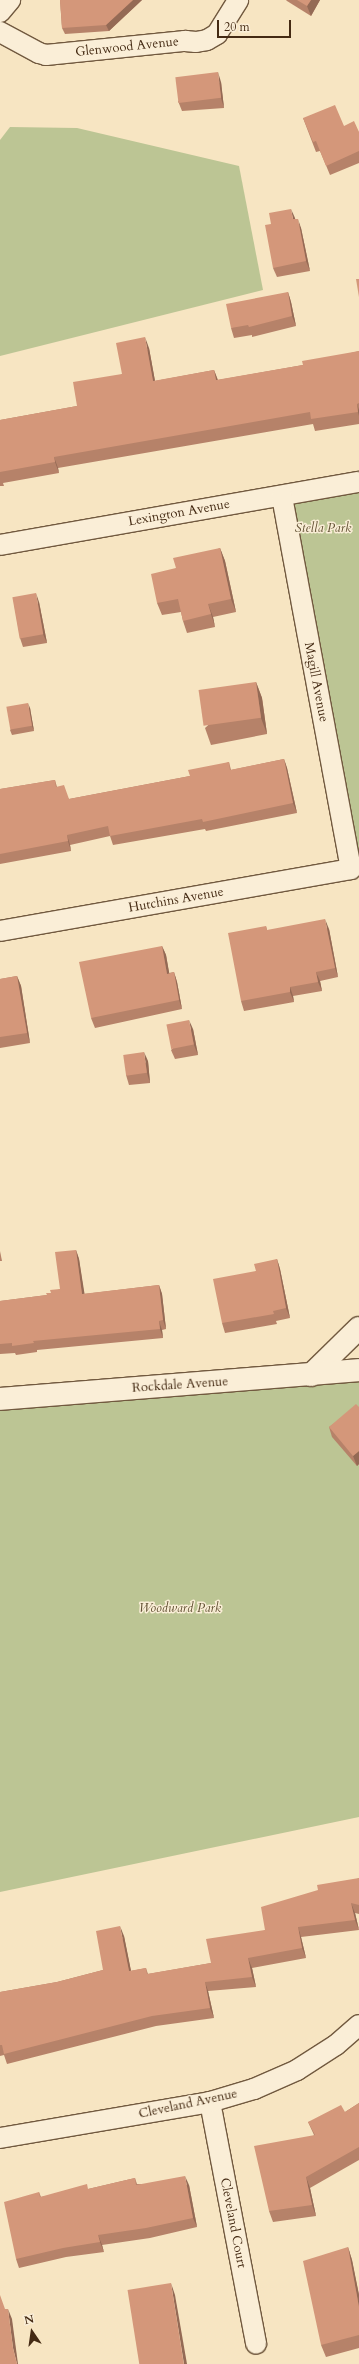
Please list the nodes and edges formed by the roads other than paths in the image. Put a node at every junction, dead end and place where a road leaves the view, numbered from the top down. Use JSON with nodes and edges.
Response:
{"nodes":[{"id":1,"x":10,"y":0,"type":"edge"},
{"id":2,"x":238,"y":0,"type":"edge"},
{"id":3,"x":0,"y":12,"type":"edge"},
{"id":4,"x":0,"y":32,"type":"edge"},
{"id":5,"x":359,"y":482,"type":"edge"},
{"id":6,"x":282,"y":496,"type":"junction"},
{"id":7,"x":0,"y":545,"type":"edge"},
{"id":8,"x":351,"y":869,"type":"joint"},
{"id":9,"x":0,"y":931,"type":"edge"},
{"id":10,"x":359,"y":1328,"type":"edge"},
{"id":11,"x":359,"y":1370,"type":"edge"},
{"id":12,"x":311,"y":1375,"type":"junction"},
{"id":13,"x":0,"y":1399,"type":"edge"},
{"id":14,"x":359,"y":2025,"type":"edge"},
{"id":15,"x":210,"y":2102,"type":"junction"},
{"id":16,"x":0,"y":2138,"type":"edge"},
{"id":17,"x":256,"y":2344,"type":"dead end"}],
"edges":[{"from":1,"to":3,"type":"street"},
{"from":2,"to":4,"type":"street","name":"Glenwood Avenue"},
{"from":5,"to":6,"type":"street","name":"Lexington Avenue"},
{"from":6,"to":7,"type":"street","name":"Lexington Avenue"},
{"from":6,"to":8,"type":"street","name":"Magill Avenue"},
{"from":8,"to":9,"type":"street","name":"Hutchins Avenue"},
{"from":10,"to":12,"type":"street"},
{"from":11,"to":12,"type":"street","name":"Rockdale Avenue"},
{"from":12,"to":13,"type":"street","name":"Rockdale Avenue"},
{"from":14,"to":15,"type":"street","name":"Cleveland Avenue"},
{"from":15,"to":16,"type":"street","name":"Cleveland Avenue"},
{"from":15,"to":17,"type":"street","name":"Cleveland Court"}]}
